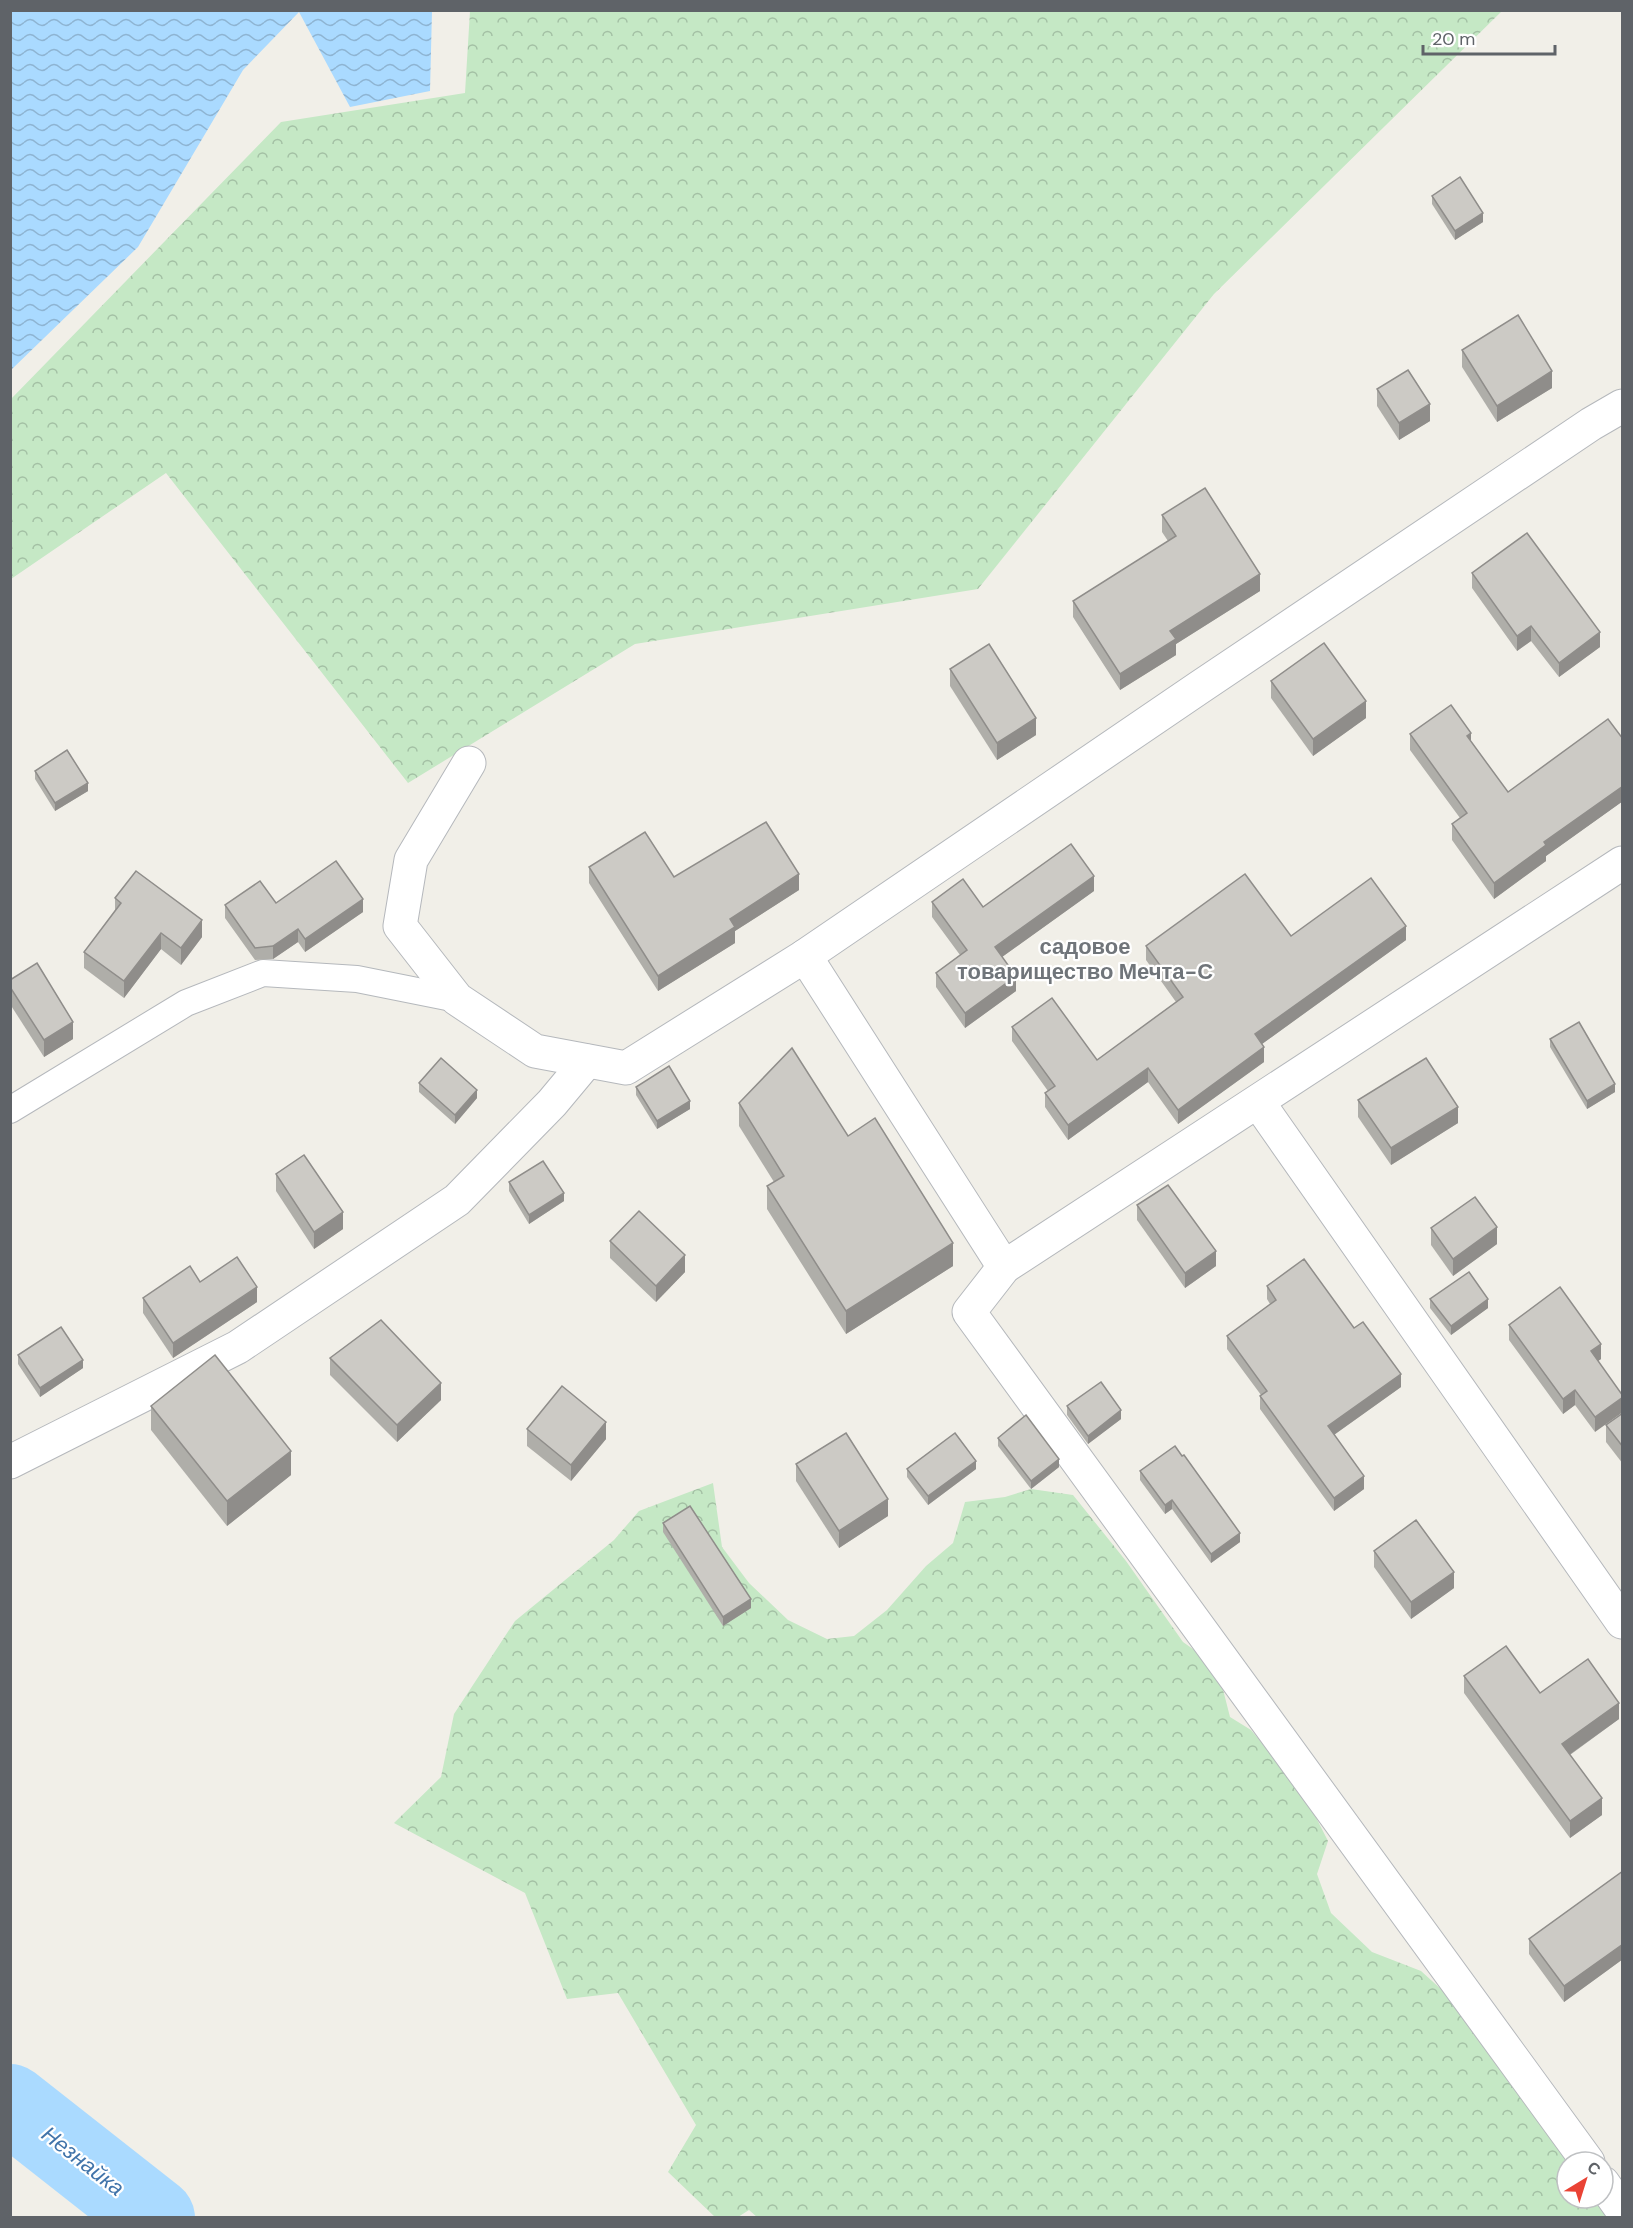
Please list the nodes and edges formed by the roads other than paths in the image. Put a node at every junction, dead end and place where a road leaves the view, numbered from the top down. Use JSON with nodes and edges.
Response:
{"nodes":[{"id":1,"x":1623,"y":406,"type":"edge"},
{"id":2,"x":468,"y":763,"type":"dead end"},
{"id":3,"x":1623,"y":863,"type":"edge"},
{"id":4,"x":805,"y":956,"type":"junction"},
{"id":5,"x":457,"y":999,"type":"junction"},
{"id":6,"x":587,"y":1061,"type":"junction"},
{"id":7,"x":1258,"y":1102,"type":"junction"},
{"id":8,"x":10,"y":1110,"type":"edge"},
{"id":9,"x":1004,"y":1267,"type":"junction"},
{"id":10,"x":10,"y":1462,"type":"edge"},
{"id":11,"x":1623,"y":1622,"type":"edge"},
{"id":12,"x":1578,"y":2150,"type":"edge"}],
"edges":[{"from":1,"to":4,"type":"street"},
{"from":2,"to":5,"type":"street"},
{"from":3,"to":7,"type":"street"},
{"from":4,"to":6,"type":"street"},
{"from":4,"to":9,"type":"street"},
{"from":5,"to":6,"type":"street"},
{"from":5,"to":8,"type":"lane"},
{"from":6,"to":10,"type":"street"},
{"from":7,"to":9,"type":"street"},
{"from":7,"to":11,"type":"street"},
{"from":9,"to":12,"type":"street"}]}
